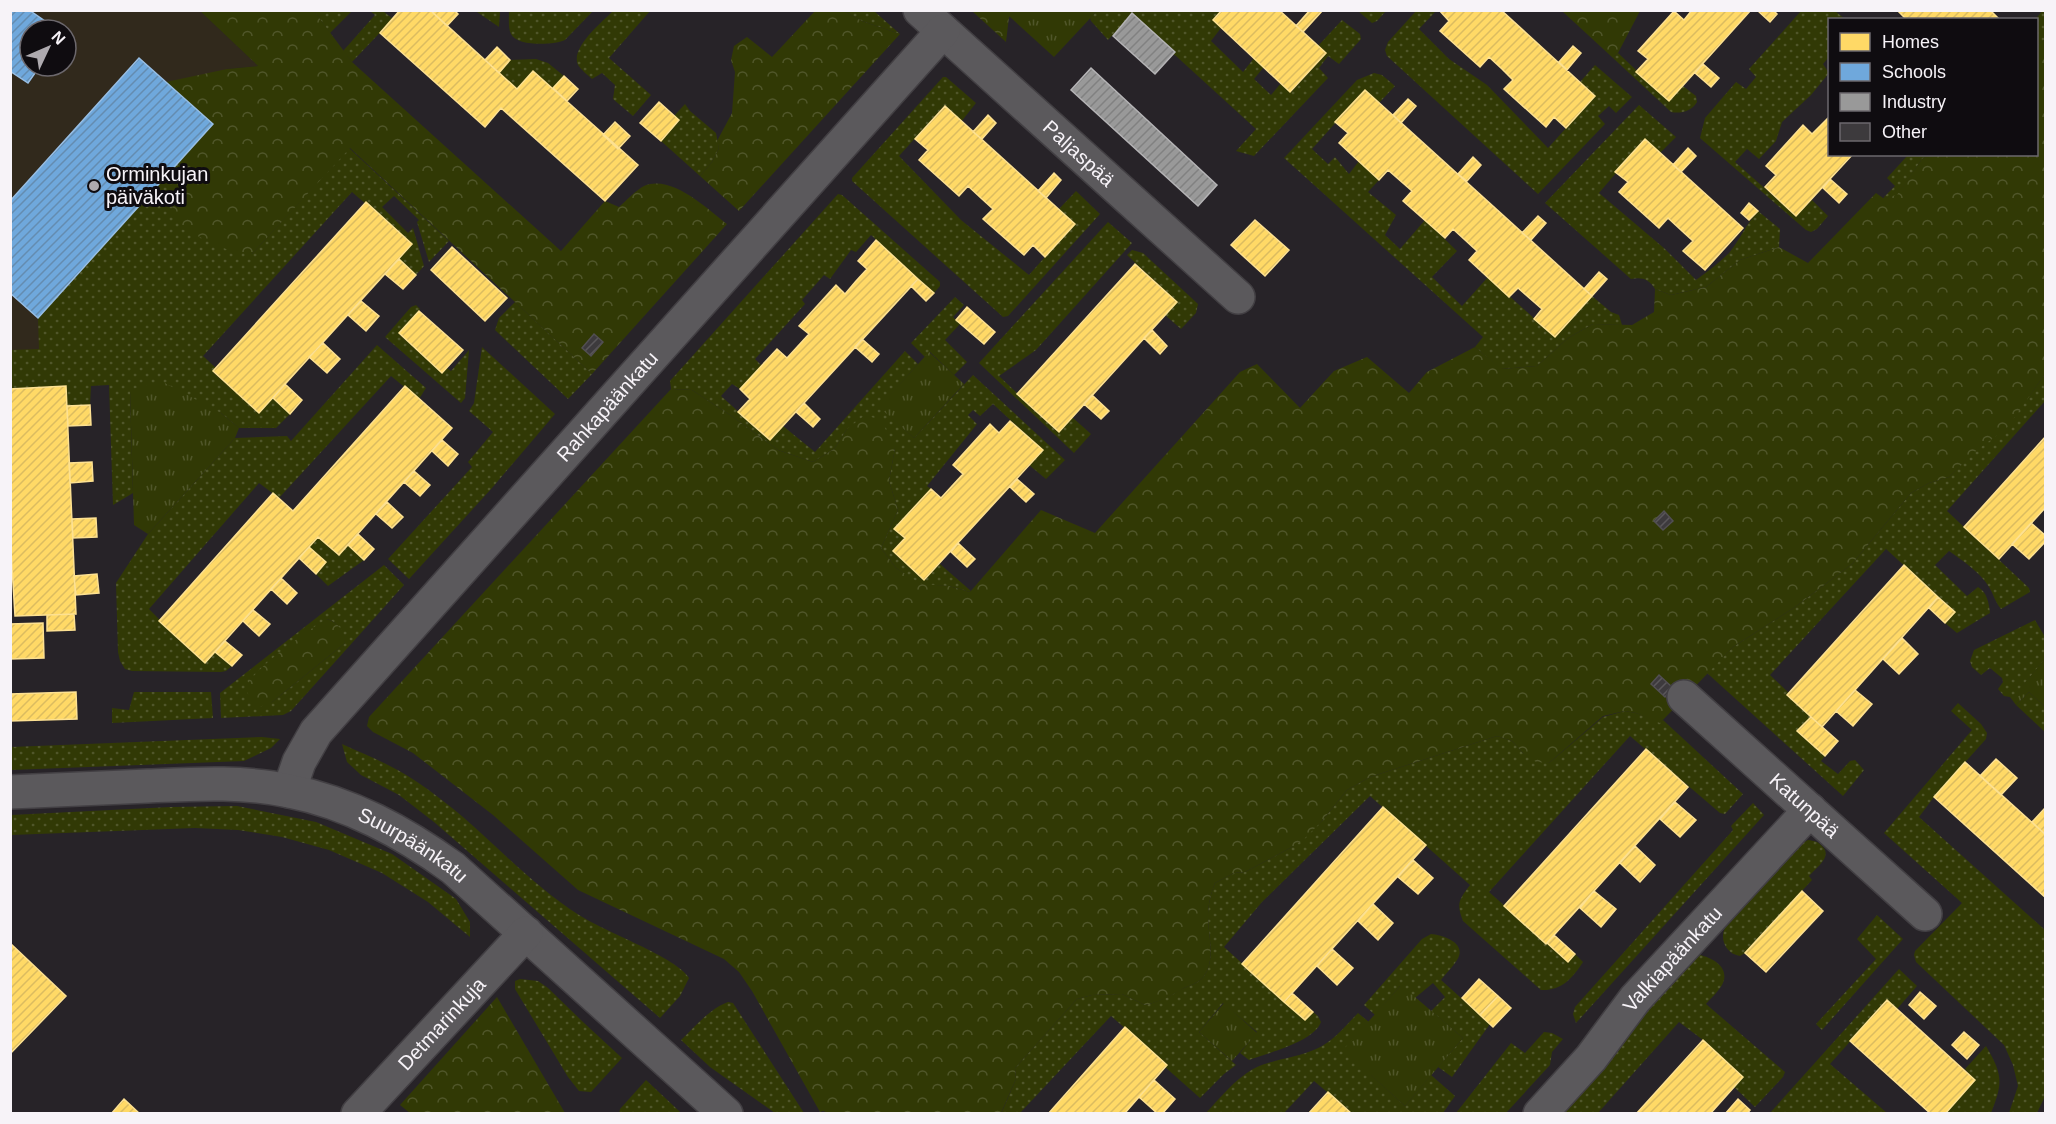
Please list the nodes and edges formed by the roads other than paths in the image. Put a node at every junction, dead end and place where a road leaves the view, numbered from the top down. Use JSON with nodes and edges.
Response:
{"nodes":[{"id":1,"x":931,"y":21,"type":"edge"},
{"id":2,"x":1238,"y":297,"type":"dead end"},
{"id":3,"x":1684,"y":697,"type":"dead end"},
{"id":4,"x":289,"y":791,"type":"junction"},
{"id":5,"x":10,"y":792,"type":"edge"},
{"id":6,"x":1809,"y":810,"type":"junction"},
{"id":7,"x":1925,"y":914,"type":"dead end"},
{"id":8,"x":525,"y":933,"type":"junction"},
{"id":9,"x":358,"y":1113,"type":"edge"},
{"id":10,"x":726,"y":1113,"type":"edge"},
{"id":11,"x":1540,"y":1113,"type":"edge"}],
"edges":[{"from":1,"to":2,"type":"street","name":"Paljaspää"},
{"from":1,"to":4,"type":"street","name":"Rahkapäänkatu"},
{"from":3,"to":6,"type":"street","name":"Katunpää"},
{"from":4,"to":5,"type":"street","name":"Suurpäänkatu"},
{"from":4,"to":8,"type":"street","name":"Suurpäänkatu"},
{"from":6,"to":7,"type":"street","name":"Katunpää"},
{"from":6,"to":11,"type":"street","name":"Valkiapäänkatu"},
{"from":8,"to":9,"type":"street","name":"Detmarinkuja"},
{"from":8,"to":10,"type":"street","name":"Suurpäänkatu"}]}
